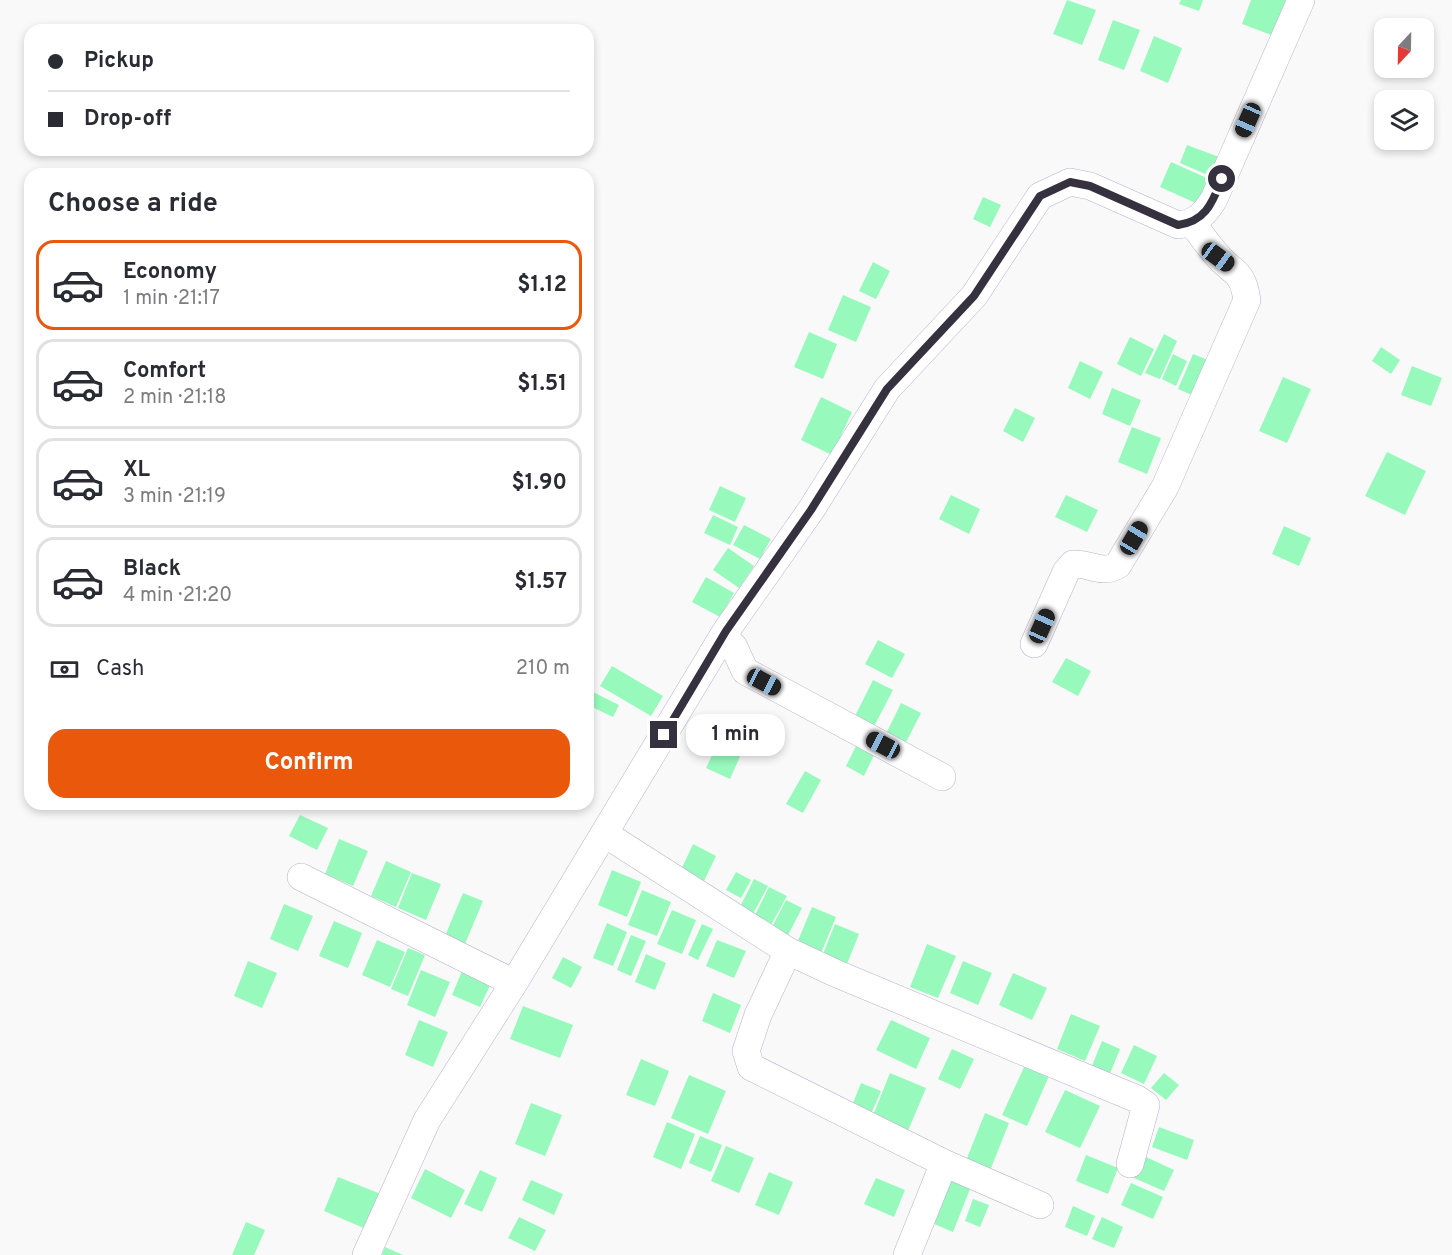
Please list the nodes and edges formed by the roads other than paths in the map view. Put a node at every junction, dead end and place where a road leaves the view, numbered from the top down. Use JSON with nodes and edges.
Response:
{"nodes":[{"id":1,"x":1301,"y":0,"type":"edge"},
{"id":2,"x":1191,"y":223,"type":"junction"},
{"id":3,"x":723,"y":636,"type":"junction"},
{"id":4,"x":1034,"y":644,"type":"dead end"},
{"id":5,"x":942,"y":777,"type":"dead end"},
{"id":6,"x":605,"y":834,"type":"junction"},
{"id":7,"x":302,"y":877,"type":"dead end"},
{"id":8,"x":789,"y":951,"type":"junction"},
{"id":9,"x":514,"y":983,"type":"junction"},
{"id":10,"x":944,"y":1163,"type":"junction"},
{"id":11,"x":1130,"y":1164,"type":"dead end"},
{"id":12,"x":1040,"y":1205,"type":"dead end"},
{"id":13,"x":366,"y":1255,"type":"edge"},
{"id":14,"x":908,"y":1255,"type":"edge"}],
"edges":[{"from":1,"to":2,"type":"street"},
{"from":2,"to":3,"type":"street"},
{"from":2,"to":4,"type":"street"},
{"from":3,"to":5,"type":"street"},
{"from":3,"to":6,"type":"street"},
{"from":6,"to":8,"type":"street"},
{"from":6,"to":9,"type":"street"},
{"from":7,"to":9,"type":"street"},
{"from":8,"to":10,"type":"street"},
{"from":8,"to":11,"type":"street"},
{"from":9,"to":13,"type":"street"},
{"from":10,"to":12,"type":"street"},
{"from":10,"to":14,"type":"street"}]}
